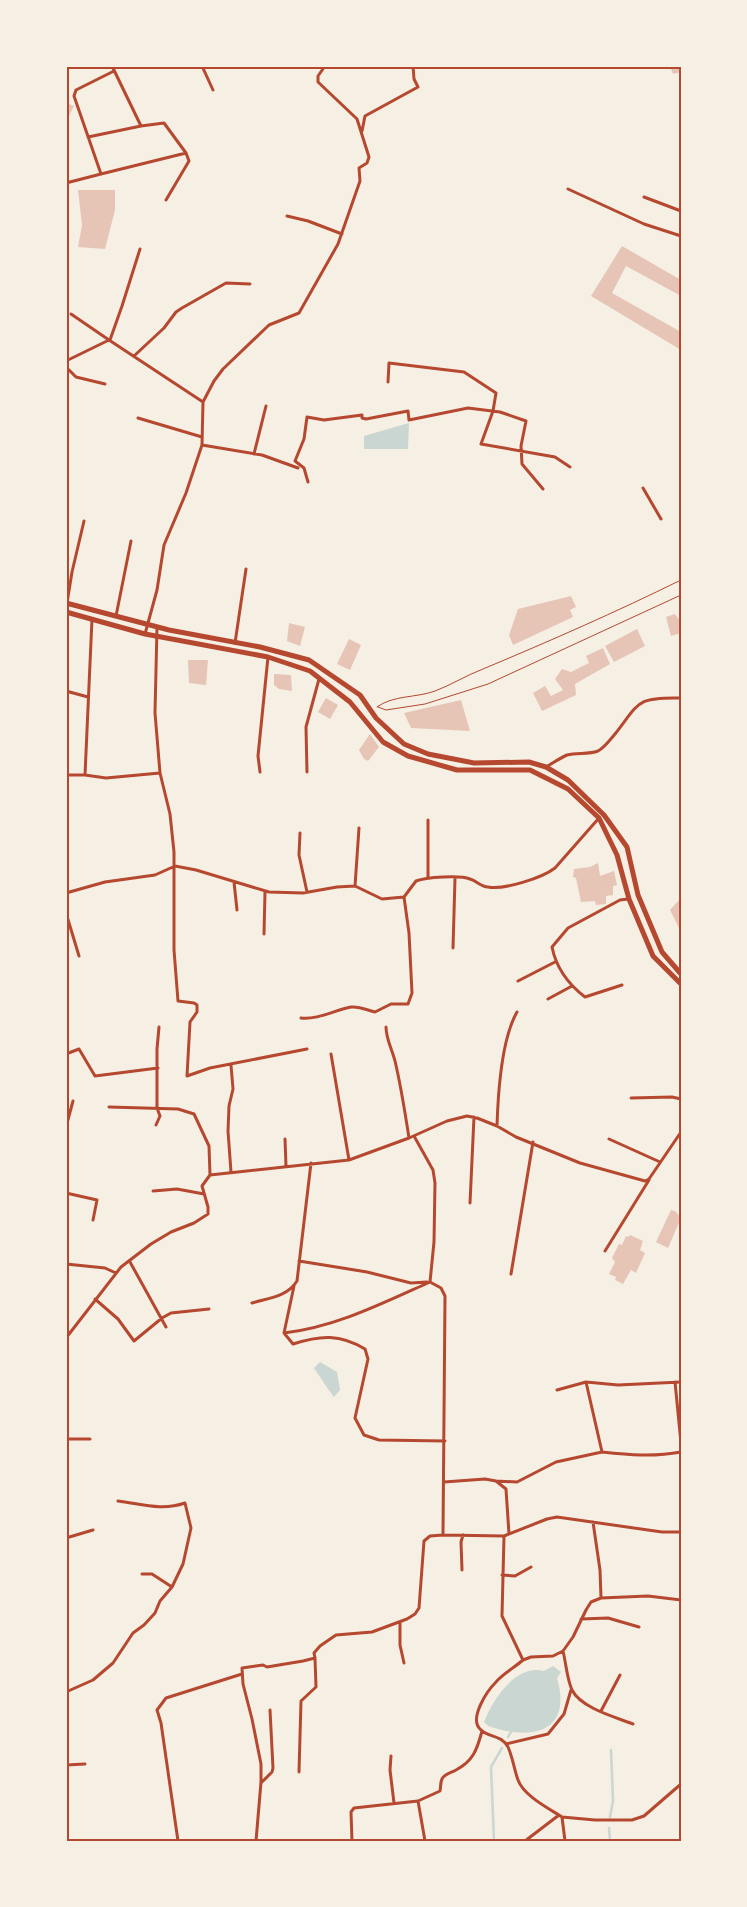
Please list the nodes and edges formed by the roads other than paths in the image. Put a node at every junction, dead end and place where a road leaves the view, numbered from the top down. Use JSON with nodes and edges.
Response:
{"nodes":[{"id":1,"x":112,"y":66,"type":"edge"},
{"id":2,"x":202,"y":66,"type":"edge"},
{"id":3,"x":325,"y":66,"type":"edge"},
{"id":4,"x":413,"y":66,"type":"edge"},
{"id":5,"x":114,"y":71,"type":"junction"},
{"id":6,"x":213,"y":90,"type":"dead end"},
{"id":7,"x":141,"y":126,"type":"junction"},
{"id":8,"x":362,"y":134,"type":"junction"},
{"id":9,"x":88,"y":138,"type":"junction"},
{"id":10,"x":186,"y":153,"type":"junction"},
{"id":11,"x":101,"y":174,"type":"junction"},
{"id":12,"x":66,"y":183,"type":"edge"},
{"id":13,"x":568,"y":189,"type":"dead end"},
{"id":14,"x":644,"y":196,"type":"dead end"},
{"id":15,"x":166,"y":200,"type":"dead end"},
{"id":16,"x":681,"y":211,"type":"edge"},
{"id":17,"x":287,"y":216,"type":"dead end"},
{"id":18,"x":342,"y":234,"type":"junction"},
{"id":19,"x":681,"y":236,"type":"edge"},
{"id":20,"x":140,"y":249,"type":"dead end"},
{"id":21,"x":250,"y":284,"type":"dead end"},
{"id":22,"x":71,"y":314,"type":"dead end"},
{"id":23,"x":109,"y":340,"type":"junction"},
{"id":24,"x":134,"y":356,"type":"junction"},
{"id":25,"x":66,"y":361,"type":"edge"},
{"id":26,"x":66,"y":367,"type":"edge"},
{"id":27,"x":388,"y":382,"type":"dead end"},
{"id":28,"x":105,"y":384,"type":"dead end"},
{"id":29,"x":203,"y":402,"type":"junction"},
{"id":30,"x":266,"y":406,"type":"dead end"},
{"id":31,"x":493,"y":411,"type":"junction"},
{"id":32,"x":138,"y":418,"type":"dead end"},
{"id":33,"x":202,"y":437,"type":"junction"},
{"id":34,"x":202,"y":445,"type":"junction"},
{"id":35,"x":522,"y":451,"type":"junction"},
{"id":36,"x":254,"y":454,"type":"junction"},
{"id":37,"x":570,"y":467,"type":"dead end"},
{"id":38,"x":298,"y":468,"type":"dead end"},
{"id":39,"x":308,"y":482,"type":"dead end"},
{"id":40,"x":643,"y":488,"type":"dead end"},
{"id":41,"x":543,"y":489,"type":"dead end"},
{"id":42,"x":662,"y":519,"type":"dead end"},
{"id":43,"x":84,"y":521,"type":"dead end"},
{"id":44,"x":131,"y":541,"type":"dead end"},
{"id":45,"x":246,"y":569,"type":"dead end"},
{"id":46,"x":681,"y":580,"type":"edge"},
{"id":47,"x":681,"y":595,"type":"edge"},
{"id":48,"x":67,"y":603,"type":"edge"},
{"id":49,"x":66,"y":612,"type":"edge"},
{"id":50,"x":116,"y":616,"type":"junction"},
{"id":51,"x":92,"y":619,"type":"junction"},
{"id":52,"x":148,"y":624,"type":"junction"},
{"id":53,"x":157,"y":627,"type":"junction"},
{"id":54,"x":145,"y":634,"type":"junction"},
{"id":55,"x":156,"y":637,"type":"junction"},
{"id":56,"x":235,"y":643,"type":"junction"},
{"id":57,"x":268,"y":658,"type":"junction"},
{"id":58,"x":319,"y":678,"type":"junction"},
{"id":59,"x":66,"y":691,"type":"edge"},
{"id":60,"x":88,"y":697,"type":"junction"},
{"id":61,"x":681,"y":698,"type":"edge"},
{"id":62,"x":546,"y":767,"type":"junction"},
{"id":63,"x":260,"y":772,"type":"dead end"},
{"id":64,"x":307,"y":772,"type":"dead end"},
{"id":65,"x":160,"y":773,"type":"junction"},
{"id":66,"x":85,"y":775,"type":"junction"},
{"id":67,"x":66,"y":776,"type":"edge"},
{"id":68,"x":599,"y":818,"type":"junction"},
{"id":69,"x":428,"y":820,"type":"dead end"},
{"id":70,"x":359,"y":828,"type":"dead end"},
{"id":71,"x":300,"y":833,"type":"dead end"},
{"id":72,"x":174,"y":866,"type":"junction"},
{"id":73,"x":428,"y":878,"type":"junction"},
{"id":74,"x":455,"y":878,"type":"junction"},
{"id":75,"x":234,"y":882,"type":"junction"},
{"id":76,"x":355,"y":886,"type":"junction"},
{"id":77,"x":265,"y":892,"type":"junction"},
{"id":78,"x":307,"y":892,"type":"junction"},
{"id":79,"x":66,"y":893,"type":"edge"},
{"id":80,"x":404,"y":897,"type":"junction"},
{"id":81,"x":629,"y":899,"type":"junction"},
{"id":82,"x":237,"y":910,"type":"dead end"},
{"id":83,"x":66,"y":913,"type":"edge"},
{"id":84,"x":264,"y":934,"type":"dead end"},
{"id":85,"x":453,"y":948,"type":"dead end"},
{"id":86,"x":80,"y":956,"type":"dead end"},
{"id":87,"x":555,"y":962,"type":"junction"},
{"id":88,"x":681,"y":974,"type":"edge"},
{"id":89,"x":518,"y":981,"type":"dead end"},
{"id":90,"x":622,"y":984,"type":"dead end"},
{"id":91,"x":681,"y":984,"type":"edge"},
{"id":92,"x":572,"y":986,"type":"junction"},
{"id":93,"x":548,"y":999,"type":"dead end"},
{"id":94,"x":517,"y":1012,"type":"dead end"},
{"id":95,"x":300,"y":1018,"type":"dead end"},
{"id":96,"x":159,"y":1027,"type":"dead end"},
{"id":97,"x":386,"y":1027,"type":"dead end"},
{"id":98,"x":307,"y":1049,"type":"dead end"},
{"id":99,"x":66,"y":1054,"type":"edge"},
{"id":100,"x":331,"y":1054,"type":"dead end"},
{"id":101,"x":231,"y":1064,"type":"junction"},
{"id":102,"x":158,"y":1068,"type":"junction"},
{"id":103,"x":631,"y":1098,"type":"dead end"},
{"id":104,"x":681,"y":1099,"type":"edge"},
{"id":105,"x":73,"y":1101,"type":"dead end"},
{"id":106,"x":109,"y":1107,"type":"dead end"},
{"id":107,"x":157,"y":1108,"type":"junction"},
{"id":108,"x":474,"y":1117,"type":"junction"},
{"id":109,"x":156,"y":1125,"type":"dead end"},
{"id":110,"x":497,"y":1126,"type":"junction"},
{"id":111,"x":66,"y":1127,"type":"edge"},
{"id":112,"x":681,"y":1132,"type":"edge"},
{"id":113,"x":411,"y":1137,"type":"junction"},
{"id":114,"x":285,"y":1139,"type":"dead end"},
{"id":115,"x":609,"y":1139,"type":"dead end"},
{"id":116,"x":533,"y":1142,"type":"junction"},
{"id":117,"x":349,"y":1160,"type":"junction"},
{"id":118,"x":660,"y":1162,"type":"junction"},
{"id":119,"x":311,"y":1163,"type":"junction"},
{"id":120,"x":286,"y":1166,"type":"junction"},
{"id":121,"x":231,"y":1172,"type":"junction"},
{"id":122,"x":210,"y":1175,"type":"junction"},
{"id":123,"x":649,"y":1179,"type":"junction"},
{"id":124,"x":66,"y":1192,"type":"edge"},
{"id":125,"x":153,"y":1192,"type":"dead end"},
{"id":126,"x":204,"y":1194,"type":"junction"},
{"id":127,"x":470,"y":1203,"type":"dead end"},
{"id":128,"x":93,"y":1220,"type":"dead end"},
{"id":129,"x":605,"y":1251,"type":"dead end"},
{"id":130,"x":299,"y":1261,"type":"junction"},
{"id":131,"x":130,"y":1262,"type":"junction"},
{"id":132,"x":66,"y":1264,"type":"edge"},
{"id":133,"x":116,"y":1273,"type":"junction"},
{"id":134,"x":511,"y":1274,"type":"dead end"},
{"id":135,"x":430,"y":1282,"type":"junction"},
{"id":136,"x":294,"y":1286,"type":"junction"},
{"id":137,"x":95,"y":1299,"type":"junction"},
{"id":138,"x":252,"y":1303,"type":"dead end"},
{"id":139,"x":208,"y":1309,"type":"dead end"},
{"id":140,"x":162,"y":1318,"type":"junction"},
{"id":141,"x":166,"y":1327,"type":"dead end"},
{"id":142,"x":284,"y":1332,"type":"junction"},
{"id":143,"x":66,"y":1338,"type":"edge"},
{"id":144,"x":586,"y":1382,"type":"junction"},
{"id":145,"x":675,"y":1382,"type":"junction"},
{"id":146,"x":681,"y":1382,"type":"edge"},
{"id":147,"x":557,"y":1390,"type":"dead end"},
{"id":148,"x":66,"y":1438,"type":"edge"},
{"id":149,"x":90,"y":1439,"type":"dead end"},
{"id":150,"x":445,"y":1441,"type":"junction"},
{"id":151,"x":681,"y":1443,"type":"edge"},
{"id":152,"x":602,"y":1452,"type":"junction"},
{"id":153,"x":681,"y":1452,"type":"edge"},
{"id":154,"x":496,"y":1481,"type":"junction"},
{"id":155,"x":444,"y":1482,"type":"junction"},
{"id":156,"x":118,"y":1501,"type":"dead end"},
{"id":157,"x":593,"y":1522,"type":"junction"},
{"id":158,"x":93,"y":1530,"type":"dead end"},
{"id":159,"x":681,"y":1532,"type":"edge"},
{"id":160,"x":509,"y":1534,"type":"junction"},
{"id":161,"x":444,"y":1535,"type":"junction"},
{"id":162,"x":463,"y":1535,"type":"junction"},
{"id":163,"x":504,"y":1536,"type":"junction"},
{"id":164,"x":66,"y":1538,"type":"edge"},
{"id":165,"x":532,"y":1567,"type":"dead end"},
{"id":166,"x":462,"y":1570,"type":"dead end"},
{"id":167,"x":142,"y":1574,"type":"dead end"},
{"id":168,"x":502,"y":1575,"type":"junction"},
{"id":169,"x":172,"y":1588,"type":"junction"},
{"id":170,"x":601,"y":1598,"type":"junction"},
{"id":171,"x":681,"y":1600,"type":"edge"},
{"id":172,"x":581,"y":1620,"type":"junction"},
{"id":173,"x":400,"y":1622,"type":"junction"},
{"id":174,"x":640,"y":1626,"type":"dead end"},
{"id":175,"x":563,"y":1651,"type":"junction"},
{"id":176,"x":315,"y":1658,"type":"junction"},
{"id":177,"x":523,"y":1660,"type":"junction"},
{"id":178,"x":404,"y":1663,"type":"dead end"},
{"id":179,"x":242,"y":1674,"type":"junction"},
{"id":180,"x":620,"y":1675,"type":"dead end"},
{"id":181,"x":572,"y":1689,"type":"junction"},
{"id":182,"x":66,"y":1692,"type":"edge"},
{"id":183,"x":270,"y":1710,"type":"dead end"},
{"id":184,"x":601,"y":1711,"type":"junction"},
{"id":185,"x":633,"y":1724,"type":"dead end"},
{"id":186,"x":482,"y":1731,"type":"junction"},
{"id":187,"x":506,"y":1744,"type":"junction"},
{"id":188,"x":391,"y":1756,"type":"dead end"},
{"id":189,"x":85,"y":1764,"type":"dead end"},
{"id":190,"x":66,"y":1765,"type":"edge"},
{"id":191,"x":298,"y":1772,"type":"dead end"},
{"id":192,"x":261,"y":1782,"type":"junction"},
{"id":193,"x":681,"y":1784,"type":"edge"},
{"id":194,"x":418,"y":1801,"type":"junction"},
{"id":195,"x":394,"y":1803,"type":"junction"},
{"id":196,"x":560,"y":1816,"type":"junction"},
{"id":197,"x":178,"y":1841,"type":"edge"},
{"id":198,"x":256,"y":1841,"type":"edge"},
{"id":199,"x":352,"y":1841,"type":"edge"},
{"id":200,"x":425,"y":1841,"type":"edge"},
{"id":201,"x":525,"y":1841,"type":"edge"},
{"id":202,"x":565,"y":1841,"type":"edge"}],
"edges":[{"from":1,"to":5,"type":"street"},
{"from":2,"to":6,"type":"street"},
{"from":3,"to":8,"type":"street"},
{"from":4,"to":8,"type":"street"},
{"from":5,"to":7,"type":"street"},
{"from":5,"to":9,"type":"street"},
{"from":7,"to":9,"type":"street"},
{"from":7,"to":10,"type":"street"},
{"from":8,"to":18,"type":"street"},
{"from":9,"to":11,"type":"street"},
{"from":10,"to":11,"type":"street"},
{"from":10,"to":15,"type":"street"},
{"from":11,"to":12,"type":"street"},
{"from":13,"to":19,"type":"street"},
{"from":14,"to":16,"type":"street"},
{"from":17,"to":18,"type":"street"},
{"from":18,"to":29,"type":"street"},
{"from":20,"to":23,"type":"street"},
{"from":21,"to":24,"type":"street"},
{"from":22,"to":23,"type":"street"},
{"from":23,"to":24,"type":"street"},
{"from":23,"to":25,"type":"street"},
{"from":24,"to":29,"type":"street"},
{"from":26,"to":28,"type":"street"},
{"from":27,"to":31,"type":"street"},
{"from":29,"to":33,"type":"street"},
{"from":30,"to":36,"type":"street"},
{"from":31,"to":35,"type":"street"},
{"from":31,"to":35,"type":"street"},
{"from":31,"to":39,"type":"street"},
{"from":32,"to":33,"type":"street"},
{"from":33,"to":34,"type":"street"},
{"from":34,"to":36,"type":"street"},
{"from":34,"to":52,"type":"street"},
{"from":35,"to":37,"type":"street"},
{"from":35,"to":41,"type":"street"},
{"from":36,"to":38,"type":"street"},
{"from":40,"to":42,"type":"street"},
{"from":43,"to":48,"type":"street"},
{"from":44,"to":50,"type":"street"},
{"from":45,"to":56,"type":"street"},
{"from":46,"to":47,"type":"lane"},
{"from":48,"to":50,"type":"main road"},
{"from":49,"to":51,"type":"main road"},
{"from":50,"to":52,"type":"main road"},
{"from":51,"to":54,"type":"main road"},
{"from":51,"to":60,"type":"street"},
{"from":52,"to":53,"type":"main road"},
{"from":52,"to":54,"type":"street"},
{"from":53,"to":55,"type":"street"},
{"from":53,"to":56,"type":"main road"},
{"from":54,"to":55,"type":"main road"},
{"from":55,"to":57,"type":"main road"},
{"from":55,"to":65,"type":"street"},
{"from":56,"to":62,"type":"main road"},
{"from":57,"to":58,"type":"main road"},
{"from":57,"to":63,"type":"street"},
{"from":58,"to":64,"type":"street"},
{"from":58,"to":68,"type":"main road"},
{"from":59,"to":60,"type":"street"},
{"from":60,"to":66,"type":"street"},
{"from":61,"to":62,"type":"street"},
{"from":62,"to":88,"type":"main road"},
{"from":65,"to":66,"type":"street"},
{"from":65,"to":72,"type":"street"},
{"from":66,"to":67,"type":"street"},
{"from":68,"to":74,"type":"street"},
{"from":68,"to":81,"type":"main road"},
{"from":69,"to":73,"type":"street"},
{"from":70,"to":76,"type":"street"},
{"from":71,"to":78,"type":"street"},
{"from":72,"to":75,"type":"street"},
{"from":72,"to":79,"type":"street"},
{"from":72,"to":101,"type":"street"},
{"from":73,"to":74,"type":"street"},
{"from":73,"to":80,"type":"street"},
{"from":74,"to":85,"type":"street"},
{"from":75,"to":77,"type":"street"},
{"from":75,"to":82,"type":"street"},
{"from":76,"to":78,"type":"street"},
{"from":76,"to":80,"type":"street"},
{"from":77,"to":78,"type":"street"},
{"from":77,"to":84,"type":"street"},
{"from":80,"to":95,"type":"street"},
{"from":81,"to":87,"type":"street"},
{"from":81,"to":91,"type":"main road"},
{"from":83,"to":86,"type":"street"},
{"from":87,"to":89,"type":"street"},
{"from":87,"to":92,"type":"street"},
{"from":90,"to":92,"type":"street"},
{"from":92,"to":93,"type":"street"},
{"from":94,"to":110,"type":"street"},
{"from":96,"to":102,"type":"street"},
{"from":97,"to":113,"type":"street"},
{"from":98,"to":101,"type":"street"},
{"from":99,"to":102,"type":"street"},
{"from":100,"to":117,"type":"street"},
{"from":101,"to":121,"type":"street"},
{"from":102,"to":107,"type":"street"},
{"from":103,"to":104,"type":"street"},
{"from":105,"to":111,"type":"street"},
{"from":106,"to":107,"type":"street"},
{"from":107,"to":109,"type":"street"},
{"from":107,"to":122,"type":"street"},
{"from":108,"to":110,"type":"street"},
{"from":108,"to":113,"type":"street"},
{"from":108,"to":127,"type":"street"},
{"from":110,"to":116,"type":"street"},
{"from":112,"to":118,"type":"street"},
{"from":113,"to":117,"type":"street"},
{"from":113,"to":135,"type":"street"},
{"from":114,"to":120,"type":"street"},
{"from":115,"to":118,"type":"street"},
{"from":116,"to":123,"type":"street"},
{"from":116,"to":134,"type":"street"},
{"from":117,"to":119,"type":"street"},
{"from":118,"to":123,"type":"street"},
{"from":119,"to":120,"type":"street"},
{"from":119,"to":130,"type":"street"},
{"from":120,"to":121,"type":"street"},
{"from":121,"to":122,"type":"street"},
{"from":122,"to":126,"type":"street"},
{"from":123,"to":129,"type":"street"},
{"from":124,"to":128,"type":"street"},
{"from":125,"to":126,"type":"street"},
{"from":126,"to":131,"type":"street"},
{"from":130,"to":135,"type":"street"},
{"from":130,"to":136,"type":"street"},
{"from":131,"to":133,"type":"street"},
{"from":131,"to":140,"type":"street"},
{"from":132,"to":133,"type":"street"},
{"from":133,"to":137,"type":"street"},
{"from":135,"to":142,"type":"street"},
{"from":135,"to":150,"type":"street"},
{"from":136,"to":138,"type":"street"},
{"from":136,"to":142,"type":"street"},
{"from":137,"to":140,"type":"street"},
{"from":137,"to":143,"type":"street"},
{"from":139,"to":140,"type":"street"},
{"from":140,"to":141,"type":"street"},
{"from":142,"to":150,"type":"street"},
{"from":144,"to":145,"type":"street"},
{"from":144,"to":147,"type":"street"},
{"from":144,"to":152,"type":"street"},
{"from":145,"to":146,"type":"street"},
{"from":145,"to":151,"type":"street"},
{"from":148,"to":149,"type":"street"},
{"from":150,"to":155,"type":"street"},
{"from":152,"to":153,"type":"street"},
{"from":152,"to":154,"type":"street"},
{"from":154,"to":155,"type":"street"},
{"from":154,"to":160,"type":"street"},
{"from":155,"to":161,"type":"street"},
{"from":156,"to":169,"type":"street"},
{"from":157,"to":159,"type":"street"},
{"from":157,"to":160,"type":"street"},
{"from":157,"to":170,"type":"street"},
{"from":158,"to":164,"type":"street"},
{"from":160,"to":163,"type":"street"},
{"from":161,"to":162,"type":"street"},
{"from":161,"to":173,"type":"street"},
{"from":162,"to":163,"type":"street"},
{"from":162,"to":166,"type":"street"},
{"from":163,"to":168,"type":"street"},
{"from":165,"to":168,"type":"street"},
{"from":167,"to":169,"type":"street"},
{"from":168,"to":177,"type":"street"},
{"from":169,"to":182,"type":"street"},
{"from":170,"to":171,"type":"street"},
{"from":170,"to":172,"type":"street"},
{"from":172,"to":174,"type":"street"},
{"from":172,"to":175,"type":"street"},
{"from":173,"to":176,"type":"street"},
{"from":173,"to":178,"type":"street"},
{"from":175,"to":177,"type":"street"},
{"from":175,"to":181,"type":"street"},
{"from":176,"to":179,"type":"street"},
{"from":176,"to":191,"type":"street"},
{"from":177,"to":186,"type":"street"},
{"from":179,"to":192,"type":"street"},
{"from":179,"to":197,"type":"street"},
{"from":180,"to":184,"type":"street"},
{"from":181,"to":184,"type":"street"},
{"from":181,"to":187,"type":"street"},
{"from":183,"to":192,"type":"street"},
{"from":184,"to":185,"type":"street"},
{"from":186,"to":187,"type":"street"},
{"from":186,"to":194,"type":"street"},
{"from":187,"to":196,"type":"street"},
{"from":188,"to":195,"type":"street"},
{"from":189,"to":190,"type":"street"},
{"from":192,"to":198,"type":"street"},
{"from":193,"to":196,"type":"street"},
{"from":194,"to":195,"type":"street"},
{"from":194,"to":200,"type":"street"},
{"from":195,"to":199,"type":"street"},
{"from":196,"to":201,"type":"street"},
{"from":196,"to":202,"type":"street"}]}
